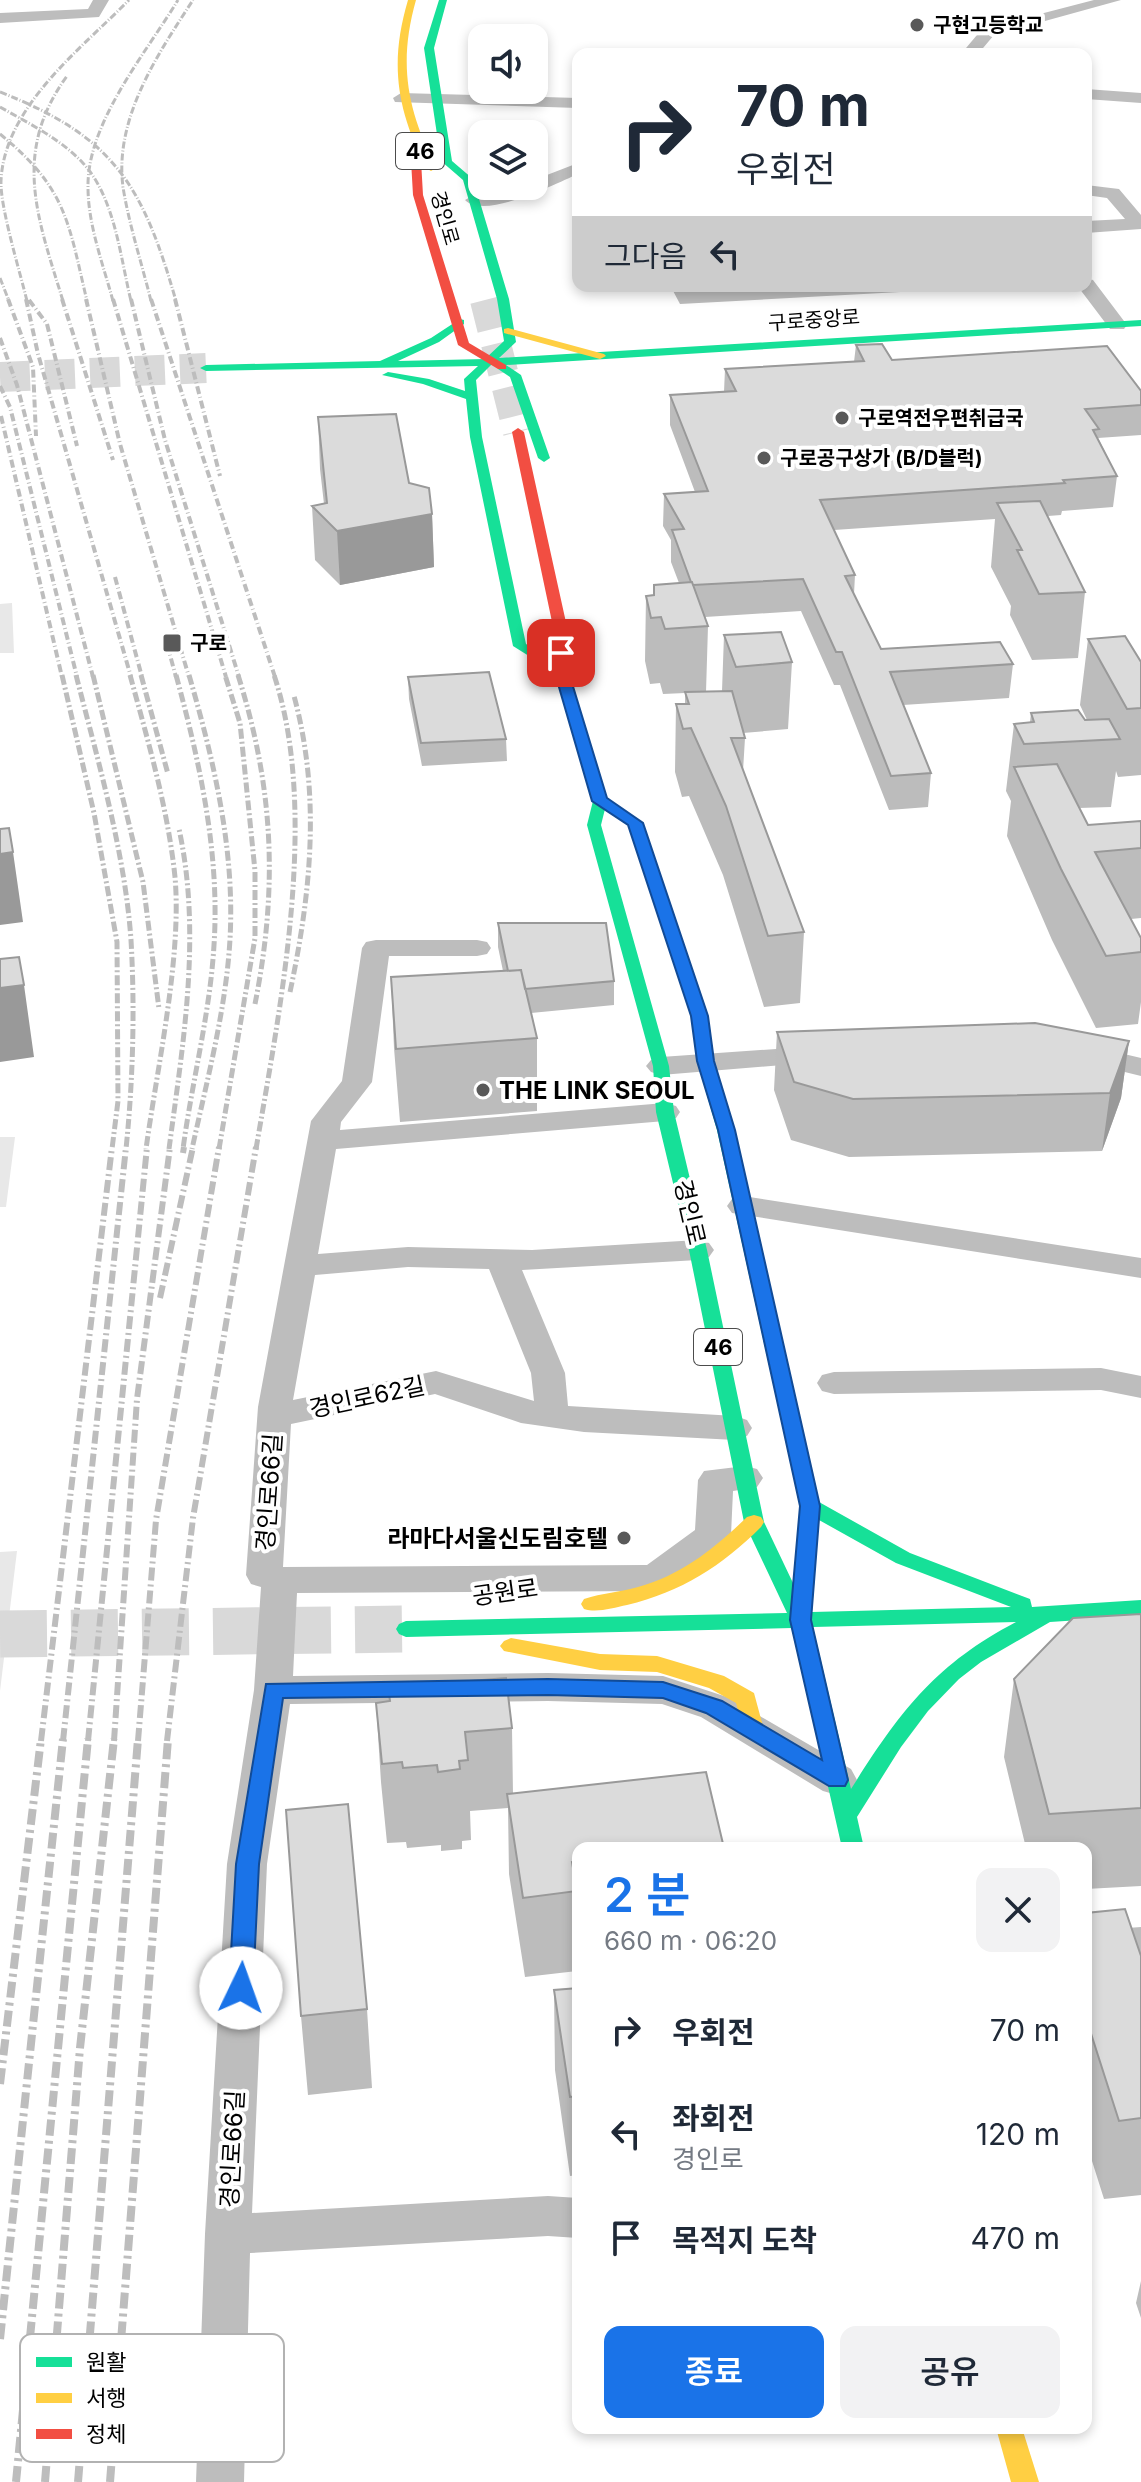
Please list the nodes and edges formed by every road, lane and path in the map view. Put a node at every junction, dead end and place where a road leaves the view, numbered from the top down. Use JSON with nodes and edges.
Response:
{"nodes":[{"id":1,"x":101,"y":0,"type":"edge"},
{"id":2,"x":412,"y":0,"type":"edge"},
{"id":3,"x":443,"y":0,"type":"edge"},
{"id":4,"x":1113,"y":0,"type":"edge"},
{"id":5,"x":0,"y":18,"type":"edge"},
{"id":6,"x":974,"y":48,"type":"edge"},
{"id":7,"x":1092,"y":94,"type":"edge"},
{"id":8,"x":401,"y":98,"type":"junction"},
{"id":9,"x":434,"y":98,"type":"junction"},
{"id":10,"x":1141,"y":98,"type":"edge"},
{"id":11,"x":572,"y":103,"type":"edge"},
{"id":12,"x":415,"y":143,"type":"junction"},
{"id":13,"x":446,"y":161,"type":"junction"},
{"id":14,"x":572,"y":170,"type":"edge"},
{"id":15,"x":468,"y":179,"type":"edge"},
{"id":16,"x":548,"y":180,"type":"edge"},
{"id":17,"x":1092,"y":191,"type":"edge"},
{"id":18,"x":474,"y":200,"type":"edge"},
{"id":19,"x":1140,"y":223,"type":"edge"},
{"id":20,"x":1092,"y":227,"type":"edge"},
{"id":21,"x":1092,"y":292,"type":"edge"},
{"id":22,"x":460,"y":322,"type":"junction"},
{"id":23,"x":1141,"y":323,"type":"edge"},
{"id":24,"x":1117,"y":325,"type":"junction"},
{"id":25,"x":508,"y":331,"type":"junction"},
{"id":26,"x":600,"y":356,"type":"junction"},
{"id":27,"x":491,"y":362,"type":"junction"},
{"id":28,"x":387,"y":368,"type":"junction"},
{"id":29,"x":205,"y":375,"type":"tunnel mouth"},
{"id":30,"x":472,"y":397,"type":"junction"},
{"id":31,"x":525,"y":397,"type":"junction"},
{"id":32,"x":505,"y":463,"type":"dead end"},
{"id":33,"x":550,"y":480,"type":"dead end"},
{"id":34,"x":572,"y":586,"type":"dead end"},
{"id":35,"x":538,"y":635,"type":"dead end"},
{"id":36,"x":561,"y":670,"type":"junction"},
{"id":37,"x":600,"y":801,"type":"junction"},
{"id":38,"x":477,"y":948,"type":"dead end"},
{"id":39,"x":1063,"y":1048,"type":"edge"},
{"id":40,"x":850,"y":1054,"type":"edge"},
{"id":41,"x":705,"y":1061,"type":"junction"},
{"id":42,"x":661,"y":1066,"type":"junction"},
{"id":43,"x":1141,"y":1067,"type":"edge"},
{"id":44,"x":665,"y":1112,"type":"junction"},
{"id":45,"x":323,"y":1141,"type":"junction"},
{"id":46,"x":743,"y":1206,"type":"junction"},
{"id":47,"x":698,"y":1250,"type":"junction"},
{"id":48,"x":501,"y":1258,"type":"junction"},
{"id":49,"x":300,"y":1266,"type":"junction"},
{"id":50,"x":1141,"y":1268,"type":"edge"},
{"id":51,"x":834,"y":1383,"type":"dead end"},
{"id":52,"x":1141,"y":1387,"type":"edge"},
{"id":53,"x":552,"y":1415,"type":"junction"},
{"id":54,"x":274,"y":1416,"type":"junction"},
{"id":55,"x":735,"y":1428,"type":"junction"},
{"id":56,"x":745,"y":1478,"type":"junction"},
{"id":57,"x":810,"y":1506,"type":"junction"},
{"id":58,"x":754,"y":1522,"type":"junction"},
{"id":59,"x":280,"y":1580,"type":"junction"},
{"id":60,"x":1138,"y":1602,"type":"edge"},
{"id":61,"x":1051,"y":1614,"type":"junction"},
{"id":62,"x":801,"y":1620,"type":"junction"},
{"id":63,"x":406,"y":1629,"type":"junction"},
{"id":64,"x":273,"y":1690,"type":"junction"},
{"id":65,"x":753,"y":1730,"type":"junction"},
{"id":66,"x":841,"y":1799,"type":"junction"},
{"id":67,"x":852,"y":1842,"type":"edge"},
{"id":68,"x":1141,"y":1944,"type":"edge"},
{"id":69,"x":1092,"y":1948,"type":"edge"},
{"id":70,"x":572,"y":2218,"type":"edge"},
{"id":71,"x":228,"y":2234,"type":"junction"},
{"id":72,"x":225,"y":2334,"type":"edge"},
{"id":73,"x":1011,"y":2434,"type":"edge"},
{"id":74,"x":221,"y":2462,"type":"edge"},
{"id":75,"x":220,"y":2482,"type":"edge"},
{"id":76,"x":1025,"y":2482,"type":"edge"}],
"edges":[{"from":1,"to":5,"type":"street"},
{"from":2,"to":8,"type":"main road","name":"경인로","number":"46"},
{"from":3,"to":9,"type":"main road","name":"경인로","number":"46"},
{"from":4,"to":6,"type":"street"},
{"from":7,"to":10,"type":"street"},
{"from":8,"to":9,"type":"street"},
{"from":8,"to":12,"type":"main road","name":"경인로","number":"46"},
{"from":9,"to":11,"type":"street"},
{"from":9,"to":13,"type":"main road","name":"경인로","number":"46"},
{"from":12,"to":13,"type":"main road","name":"경인로","number":"46"},
{"from":12,"to":22,"type":"main road"},
{"from":13,"to":15,"type":"main road"},
{"from":14,"to":16,"type":"street"},
{"from":17,"to":19,"type":"street"},
{"from":18,"to":25,"type":"main road"},
{"from":19,"to":20,"type":"street"},
{"from":21,"to":24,"type":"street"},
{"from":22,"to":27,"type":"main road"},
{"from":22,"to":28,"type":"main road"},
{"from":23,"to":24,"type":"main road","name":"구로중앙로"},
{"from":24,"to":26,"type":"main road","name":"구로중앙로"},
{"from":25,"to":26,"type":"main road"},
{"from":25,"to":27,"type":"main road"},
{"from":26,"to":27,"type":"main road","name":"구로중앙로"},
{"from":26,"to":31,"type":"main road"},
{"from":27,"to":28,"type":"main road","name":"구로중앙로"},
{"from":27,"to":30,"type":"main road"},
{"from":27,"to":31,"type":"main road"},
{"from":28,"to":29,"type":"main road","name":"구로중앙로"},
{"from":28,"to":30,"type":"main road"},
{"from":30,"to":36,"type":"main road"},
{"from":31,"to":33,"type":"main road"},
{"from":32,"to":36,"type":"main road","name":"경인로","number":"46"},
{"from":34,"to":36,"type":"main road"},
{"from":35,"to":36,"type":"main road","name":"경인로","number":"46"},
{"from":36,"to":37,"type":"main road","name":"경인로","number":"46"},
{"from":37,"to":41,"type":"main road","name":"경인로","number":"46"},
{"from":37,"to":42,"type":"main road","name":"경인로","number":"46"},
{"from":38,"to":45,"type":"street","name":"경인로66길"},
{"from":39,"to":43,"type":"street"},
{"from":40,"to":41,"type":"street"},
{"from":41,"to":42,"type":"street"},
{"from":41,"to":46,"type":"main road","name":"경인로","number":"46"},
{"from":42,"to":44,"type":"main road","name":"경인로","number":"46"},
{"from":44,"to":45,"type":"street"},
{"from":44,"to":47,"type":"main road","name":"경인로","number":"46"},
{"from":45,"to":49,"type":"street","name":"경인로66길"},
{"from":46,"to":50,"type":"street"},
{"from":46,"to":57,"type":"main road","name":"경인로","number":"46"},
{"from":47,"to":48,"type":"street"},
{"from":47,"to":55,"type":"main road","name":"경인로","number":"46"},
{"from":48,"to":49,"type":"street"},
{"from":48,"to":53,"type":"street"},
{"from":49,"to":54,"type":"street","name":"경인로66길"},
{"from":51,"to":52,"type":"street"},
{"from":53,"to":54,"type":"street","name":"경인로62길"},
{"from":53,"to":55,"type":"street","name":"경인로62길"},
{"from":54,"to":59,"type":"street","name":"경인로66길"},
{"from":55,"to":56,"type":"main road","name":"경인로","number":"46"},
{"from":56,"to":58,"type":"main road","name":"경인로","number":"46"},
{"from":56,"to":59,"type":"street"},
{"from":57,"to":61,"type":"main road"},
{"from":57,"to":62,"type":"main road","name":"경인로","number":"46"},
{"from":58,"to":62,"type":"main road","name":"경인로","number":"46"},
{"from":58,"to":63,"type":"main road","name":"공원로"},
{"from":59,"to":64,"type":"street","name":"경인로66길"},
{"from":60,"to":61,"type":"main road"},
{"from":61,"to":62,"type":"main road"},
{"from":61,"to":66,"type":"main road"},
{"from":62,"to":63,"type":"main road"},
{"from":62,"to":66,"type":"main road","name":"경인로","number":"46"},
{"from":63,"to":65,"type":"main road"},
{"from":64,"to":65,"type":"street"},
{"from":64,"to":71,"type":"street","name":"경인로66길"},
{"from":65,"to":66,"type":"street"},
{"from":66,"to":67,"type":"main road","name":"경인로","number":"46"},
{"from":68,"to":69,"type":"street"},
{"from":70,"to":71,"type":"street","name":"경인로66길"},
{"from":71,"to":72,"type":"street","name":"경인로66길"},
{"from":73,"to":76,"type":"main road"},
{"from":74,"to":75,"type":"street","name":"경인로66길"}]}
